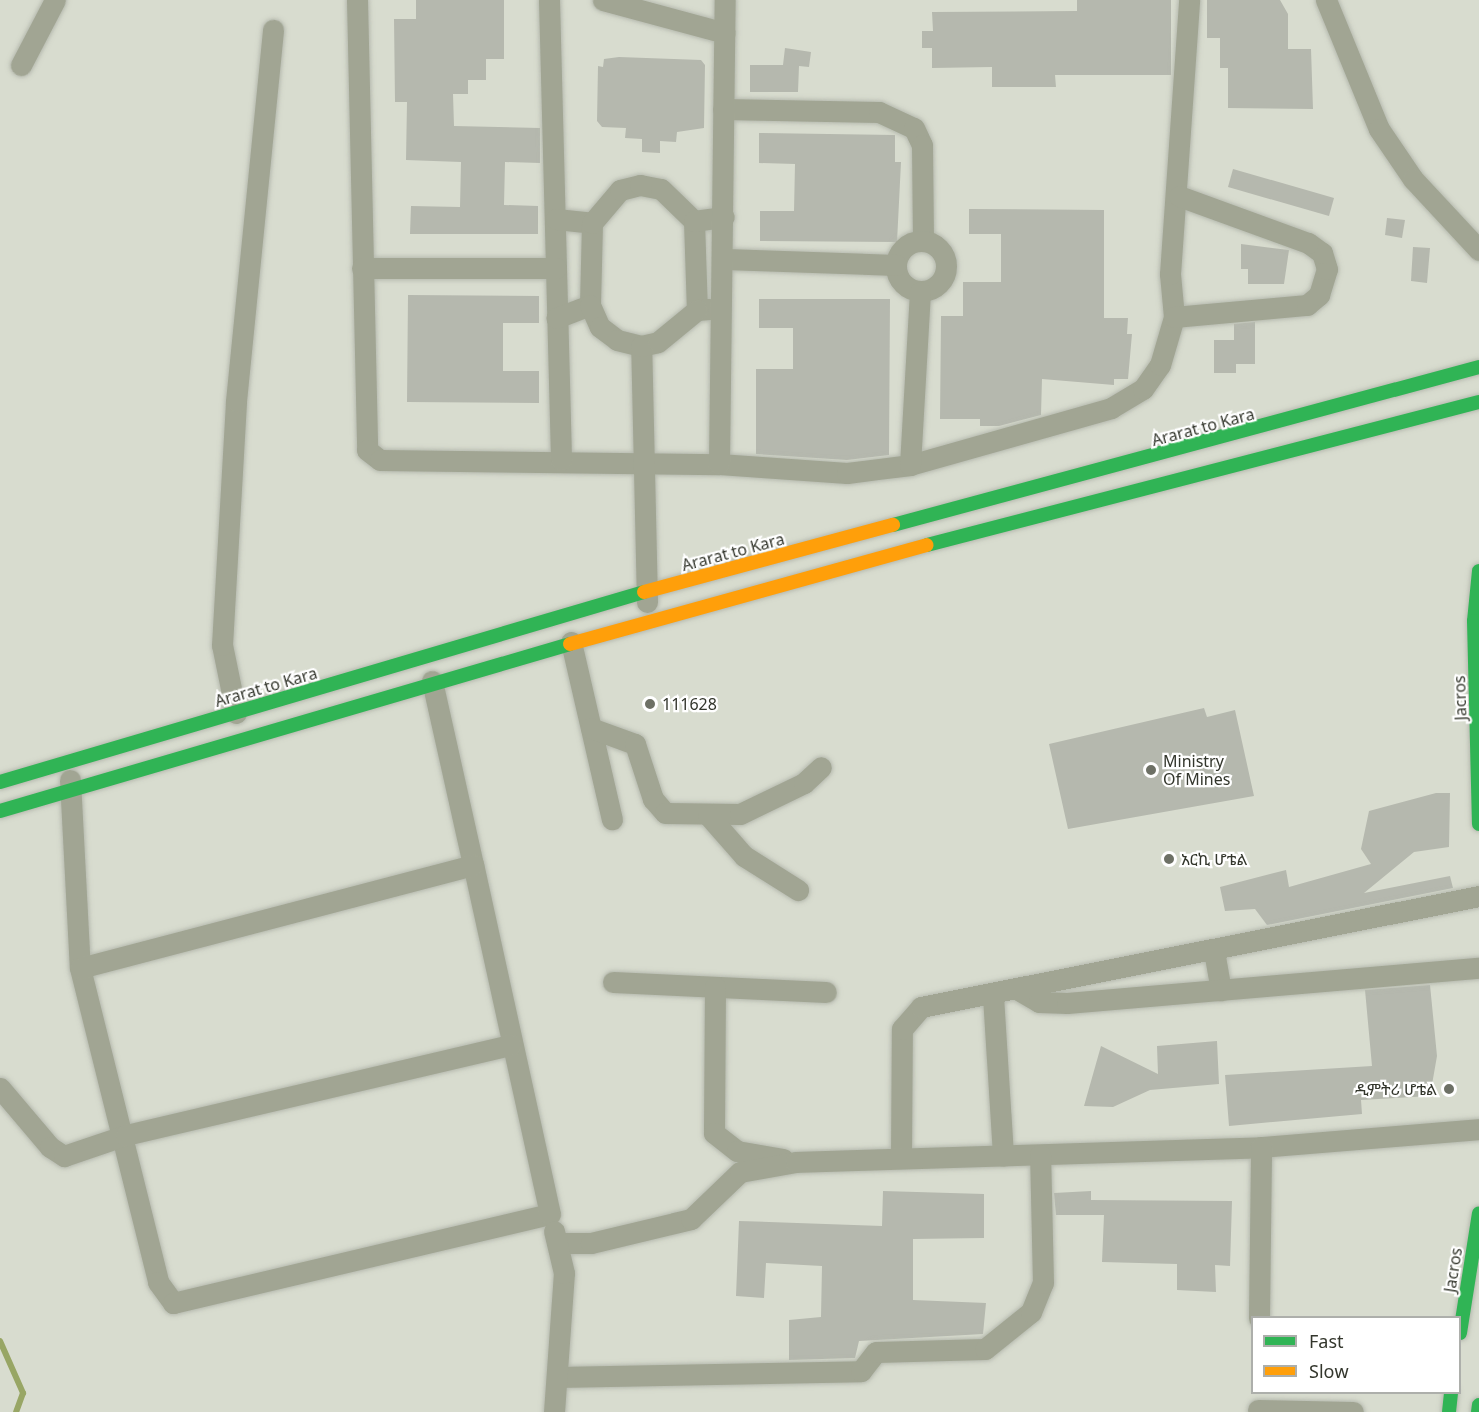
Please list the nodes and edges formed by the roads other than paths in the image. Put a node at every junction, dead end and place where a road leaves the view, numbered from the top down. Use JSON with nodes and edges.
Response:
{"nodes":[{"id":1,"x":55,"y":0,"type":"edge"},
{"id":2,"x":357,"y":0,"type":"edge"},
{"id":3,"x":549,"y":0,"type":"edge"},
{"id":4,"x":603,"y":0,"type":"edge"},
{"id":5,"x":725,"y":0,"type":"edge"},
{"id":6,"x":1189,"y":0,"type":"edge"},
{"id":7,"x":1326,"y":0,"type":"edge"},
{"id":8,"x":273,"y":30,"type":"dead end"},
{"id":9,"x":724,"y":33,"type":"junction"},
{"id":10,"x":21,"y":65,"type":"dead end"},
{"id":11,"x":723,"y":109,"type":"junction"},
{"id":12,"x":1179,"y":196,"type":"junction"},
{"id":13,"x":724,"y":217,"type":"junction"},
{"id":14,"x":556,"y":219,"type":"junction"},
{"id":15,"x":694,"y":221,"type":"junction"},
{"id":16,"x":592,"y":223,"type":"junction"},
{"id":17,"x":923,"y":241,"type":"junction"},
{"id":18,"x":1479,"y":250,"type":"edge"},
{"id":19,"x":725,"y":259,"type":"junction"},
{"id":20,"x":896,"y":265,"type":"junction"},
{"id":21,"x":362,"y":267,"type":"junction"},
{"id":22,"x":556,"y":268,"type":"junction"},
{"id":23,"x":920,"y":292,"type":"junction"},
{"id":24,"x":590,"y":305,"type":"junction"},
{"id":25,"x":723,"y":307,"type":"junction"},
{"id":26,"x":696,"y":310,"type":"junction"},
{"id":27,"x":1174,"y":316,"type":"junction"},
{"id":28,"x":556,"y":318,"type":"junction"},
{"id":29,"x":641,"y":346,"type":"junction"},
{"id":30,"x":1479,"y":367,"type":"edge"},
{"id":31,"x":1479,"y":402,"type":"edge"},
{"id":32,"x":561,"y":460,"type":"junction"},
{"id":33,"x":641,"y":462,"type":"junction"},
{"id":34,"x":719,"y":464,"type":"junction"},
{"id":35,"x":910,"y":465,"type":"junction"},
{"id":36,"x":1479,"y":571,"type":"edge"},
{"id":37,"x":644,"y":592,"type":"junction"},
{"id":38,"x":651,"y":619,"type":"junction"},
{"id":39,"x":571,"y":642,"type":"junction"},
{"id":40,"x":432,"y":681,"type":"junction"},
{"id":41,"x":236,"y":713,"type":"junction"},
{"id":42,"x":591,"y":728,"type":"junction"},
{"id":43,"x":70,"y":763,"type":"junction"},
{"id":44,"x":821,"y":767,"type":"dead end"},
{"id":45,"x":0,"y":782,"type":"edge"},
{"id":46,"x":70,"y":791,"type":"junction"},
{"id":47,"x":0,"y":811,"type":"edge"},
{"id":48,"x":708,"y":815,"type":"junction"},
{"id":49,"x":612,"y":819,"type":"dead end"},
{"id":50,"x":1479,"y":824,"type":"edge"},
{"id":51,"x":472,"y":866,"type":"junction"},
{"id":52,"x":798,"y":890,"type":"dead end"},
{"id":53,"x":1479,"y":896,"type":"edge"},
{"id":54,"x":1214,"y":951,"type":"junction"},
{"id":55,"x":80,"y":968,"type":"junction"},
{"id":56,"x":1479,"y":968,"type":"edge"},
{"id":57,"x":613,"y":982,"type":"dead end"},
{"id":58,"x":715,"y":987,"type":"junction"},
{"id":59,"x":1221,"y":990,"type":"junction"},
{"id":60,"x":1020,"y":991,"type":"junction"},
{"id":61,"x":826,"y":992,"type":"dead end"},
{"id":62,"x":993,"y":996,"type":"junction"},
{"id":63,"x":511,"y":1045,"type":"junction"},
{"id":64,"x":0,"y":1088,"type":"edge"},
{"id":65,"x":1479,"y":1129,"type":"edge"},
{"id":66,"x":126,"y":1135,"type":"junction"},
{"id":67,"x":1261,"y":1147,"type":"junction"},
{"id":68,"x":1040,"y":1155,"type":"junction"},
{"id":69,"x":1003,"y":1156,"type":"junction"},
{"id":70,"x":901,"y":1157,"type":"junction"},
{"id":71,"x":796,"y":1162,"type":"junction"},
{"id":72,"x":1479,"y":1213,"type":"edge"},
{"id":73,"x":550,"y":1214,"type":"junction"},
{"id":74,"x":558,"y":1243,"type":"junction"},
{"id":75,"x":1259,"y":1316,"type":"edge"},
{"id":76,"x":1461,"y":1327,"type":"edge"},
{"id":77,"x":557,"y":1377,"type":"junction"},
{"id":78,"x":1451,"y":1394,"type":"edge"},
{"id":79,"x":1258,"y":1405,"type":"edge"},
{"id":80,"x":1479,"y":1405,"type":"edge"},
{"id":81,"x":554,"y":1412,"type":"edge"},
{"id":82,"x":1353,"y":1412,"type":"edge"},
{"id":83,"x":1449,"y":1412,"type":"edge"},
{"id":84,"x":1478,"y":1412,"type":"edge"}],
"edges":[{"from":1,"to":10,"type":"street"},
{"from":2,"to":21,"type":"street"},
{"from":3,"to":14,"type":"street"},
{"from":4,"to":9,"type":"street"},
{"from":5,"to":9,"type":"street"},
{"from":6,"to":12,"type":"street"},
{"from":7,"to":18,"type":"street"},
{"from":8,"to":41,"type":"street"},
{"from":9,"to":11,"type":"street"},
{"from":11,"to":13,"type":"street"},
{"from":11,"to":17,"type":"street"},
{"from":12,"to":27,"type":"street"},
{"from":12,"to":27,"type":"street"},
{"from":13,"to":15,"type":"street"},
{"from":13,"to":19,"type":"street"},
{"from":14,"to":16,"type":"street"},
{"from":14,"to":22,"type":"street"},
{"from":15,"to":16,"type":"street"},
{"from":15,"to":26,"type":"street"},
{"from":16,"to":24,"type":"street"},
{"from":17,"to":20,"type":"street"},
{"from":17,"to":23,"type":"street"},
{"from":19,"to":20,"type":"street"},
{"from":19,"to":25,"type":"street"},
{"from":20,"to":23,"type":"street"},
{"from":21,"to":22,"type":"street"},
{"from":21,"to":32,"type":"street"},
{"from":22,"to":28,"type":"street"},
{"from":23,"to":35,"type":"street"},
{"from":24,"to":28,"type":"street"},
{"from":24,"to":29,"type":"street"},
{"from":25,"to":26,"type":"street"},
{"from":25,"to":34,"type":"street"},
{"from":26,"to":29,"type":"street"},
{"from":27,"to":35,"type":"street"},
{"from":28,"to":32,"type":"street"},
{"from":29,"to":33,"type":"street"},
{"from":30,"to":37,"type":"main road","name":"Ararat to Kara"},
{"from":31,"to":38,"type":"main road"},
{"from":32,"to":33,"type":"street"},
{"from":33,"to":34,"type":"street"},
{"from":33,"to":37,"type":"street"},
{"from":34,"to":35,"type":"street"},
{"from":36,"to":50,"type":"main road","name":"Jacros"},
{"from":37,"to":38,"type":"street"},
{"from":37,"to":41,"type":"main road","name":"Ararat to Kara"},
{"from":38,"to":39,"type":"main road"},
{"from":39,"to":40,"type":"main road"},
{"from":39,"to":42,"type":"street"},
{"from":40,"to":46,"type":"main road"},
{"from":40,"to":51,"type":"street"},
{"from":41,"to":43,"type":"main road","name":"Ararat to Kara"},
{"from":42,"to":48,"type":"street"},
{"from":42,"to":49,"type":"street"},
{"from":43,"to":45,"type":"main road","name":"Ararat to Kara"},
{"from":43,"to":46,"type":"street"},
{"from":44,"to":48,"type":"street"},
{"from":46,"to":47,"type":"main road"},
{"from":46,"to":55,"type":"street"},
{"from":48,"to":52,"type":"street"},
{"from":51,"to":55,"type":"street"},
{"from":51,"to":63,"type":"street"},
{"from":53,"to":54,"type":"street"},
{"from":54,"to":59,"type":"street"},
{"from":54,"to":60,"type":"street"},
{"from":55,"to":66,"type":"street"},
{"from":56,"to":59,"type":"street"},
{"from":57,"to":58,"type":"street"},
{"from":58,"to":61,"type":"street"},
{"from":58,"to":71,"type":"street"},
{"from":59,"to":60,"type":"street"},
{"from":60,"to":62,"type":"street"},
{"from":62,"to":69,"type":"street"},
{"from":62,"to":70,"type":"street"},
{"from":63,"to":66,"type":"street"},
{"from":63,"to":73,"type":"street"},
{"from":64,"to":66,"type":"street"},
{"from":65,"to":67,"type":"street"},
{"from":66,"to":73,"type":"street"},
{"from":67,"to":68,"type":"street"},
{"from":67,"to":75,"type":"street"},
{"from":68,"to":69,"type":"street"},
{"from":68,"to":77,"type":"street"},
{"from":69,"to":70,"type":"street"},
{"from":70,"to":71,"type":"street"},
{"from":71,"to":74,"type":"street"},
{"from":72,"to":76,"type":"main road","name":"Jacros"},
{"from":73,"to":74,"type":"street"},
{"from":74,"to":77,"type":"street"},
{"from":77,"to":81,"type":"street"},
{"from":78,"to":83,"type":"main road"},
{"from":79,"to":82,"type":"street"},
{"from":80,"to":84,"type":"main road"}]}
